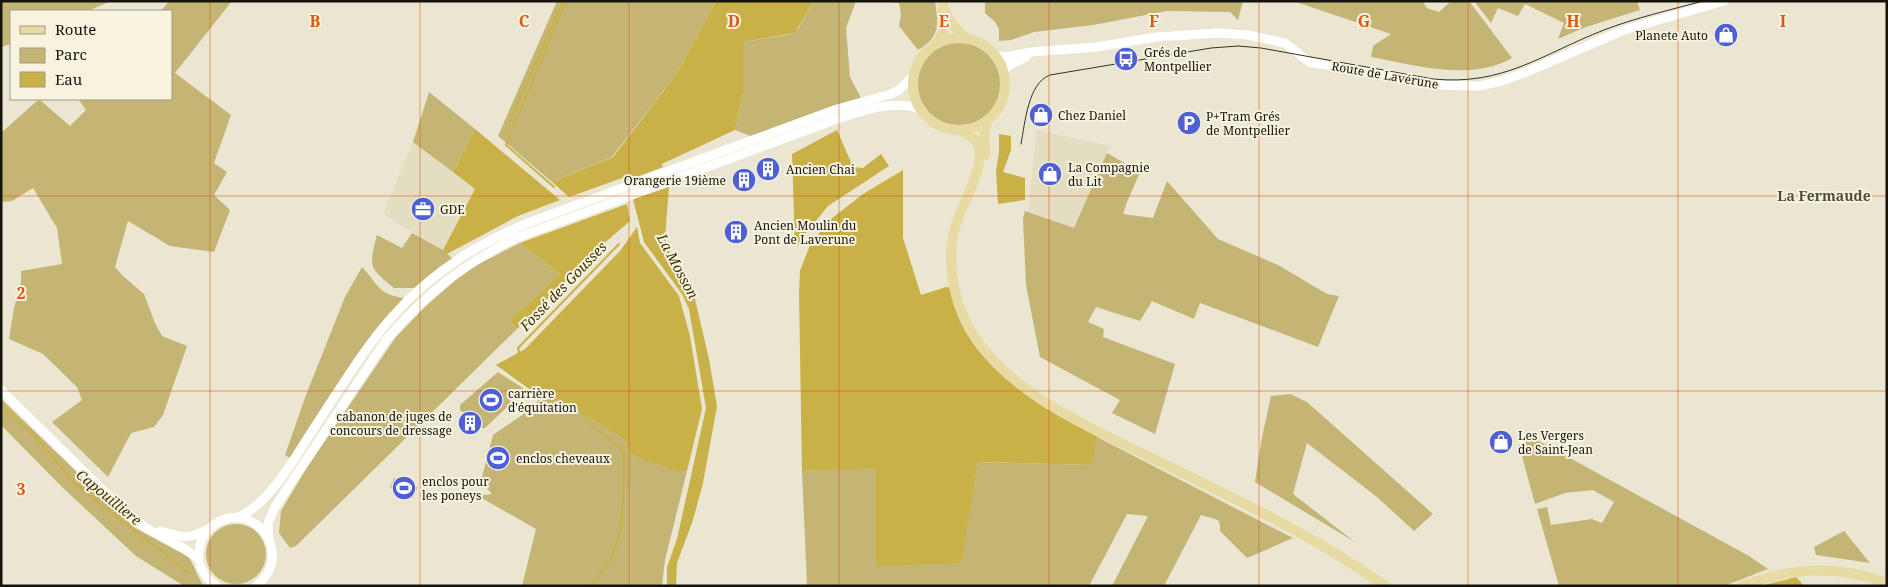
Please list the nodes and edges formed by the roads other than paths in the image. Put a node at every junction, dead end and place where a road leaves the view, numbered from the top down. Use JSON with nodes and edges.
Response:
{"nodes":[{"id":1,"x":942,"y":1,"type":"edge"},
{"id":2,"x":1724,"y":1,"type":"edge"},
{"id":3,"x":967,"y":39,"type":"junction"},
{"id":4,"x":937,"y":44,"type":"junction"},
{"id":5,"x":1040,"y":52,"type":"junction"},
{"id":6,"x":994,"y":55,"type":"junction"},
{"id":7,"x":1003,"y":71,"type":"junction"},
{"id":8,"x":914,"y":76,"type":"junction"},
{"id":9,"x":922,"y":110,"type":"junction"},
{"id":10,"x":987,"y":121,"type":"junction"},
{"id":11,"x":961,"y":130,"type":"junction"},
{"id":12,"x":974,"y":180,"type":"junction"},
{"id":13,"x":1,"y":390,"type":"edge"},
{"id":14,"x":235,"y":518,"type":"junction"},
{"id":15,"x":138,"y":522,"type":"junction"},
{"id":16,"x":210,"y":528,"type":"junction"},
{"id":17,"x":269,"y":539,"type":"junction"},
{"id":18,"x":199,"y":559,"type":"junction"},
{"id":19,"x":1887,"y":583,"type":"edge"},
{"id":20,"x":216,"y":586,"type":"edge"},
{"id":21,"x":256,"y":586,"type":"edge"},
{"id":22,"x":1385,"y":586,"type":"edge"},
{"id":23,"x":1742,"y":586,"type":"edge"}],
"edges":[{"from":1,"to":3,"type":"main road"},
{"from":1,"to":4,"type":"main road"},
{"from":2,"to":5,"type":"main road","name":"Route de Lavérune"},
{"from":3,"to":4,"type":"main road"},
{"from":3,"to":6,"type":"main road"},
{"from":4,"to":8,"type":"main road"},
{"from":5,"to":6,"type":"main road","name":"Route de Lavérune"},
{"from":5,"to":7,"type":"main road","name":"Route de Lavérune"},
{"from":6,"to":7,"type":"main road"},
{"from":7,"to":10,"type":"main road"},
{"from":8,"to":9,"type":"main road"},
{"from":8,"to":14,"type":"main road"},
{"from":9,"to":11,"type":"main road"},
{"from":9,"to":17,"type":"main road"},
{"from":10,"to":11,"type":"main road"},
{"from":10,"to":12,"type":"main road"},
{"from":11,"to":12,"type":"main road"},
{"from":12,"to":22,"type":"main road"},
{"from":13,"to":15,"type":"main road"},
{"from":14,"to":16,"type":"main road"},
{"from":14,"to":17,"type":"main road"},
{"from":15,"to":16,"type":"main road"},
{"from":15,"to":18,"type":"main road"},
{"from":16,"to":18,"type":"main road"},
{"from":17,"to":21,"type":"main road"},
{"from":18,"to":20,"type":"main road"},
{"from":19,"to":23,"type":"main road"}]}
